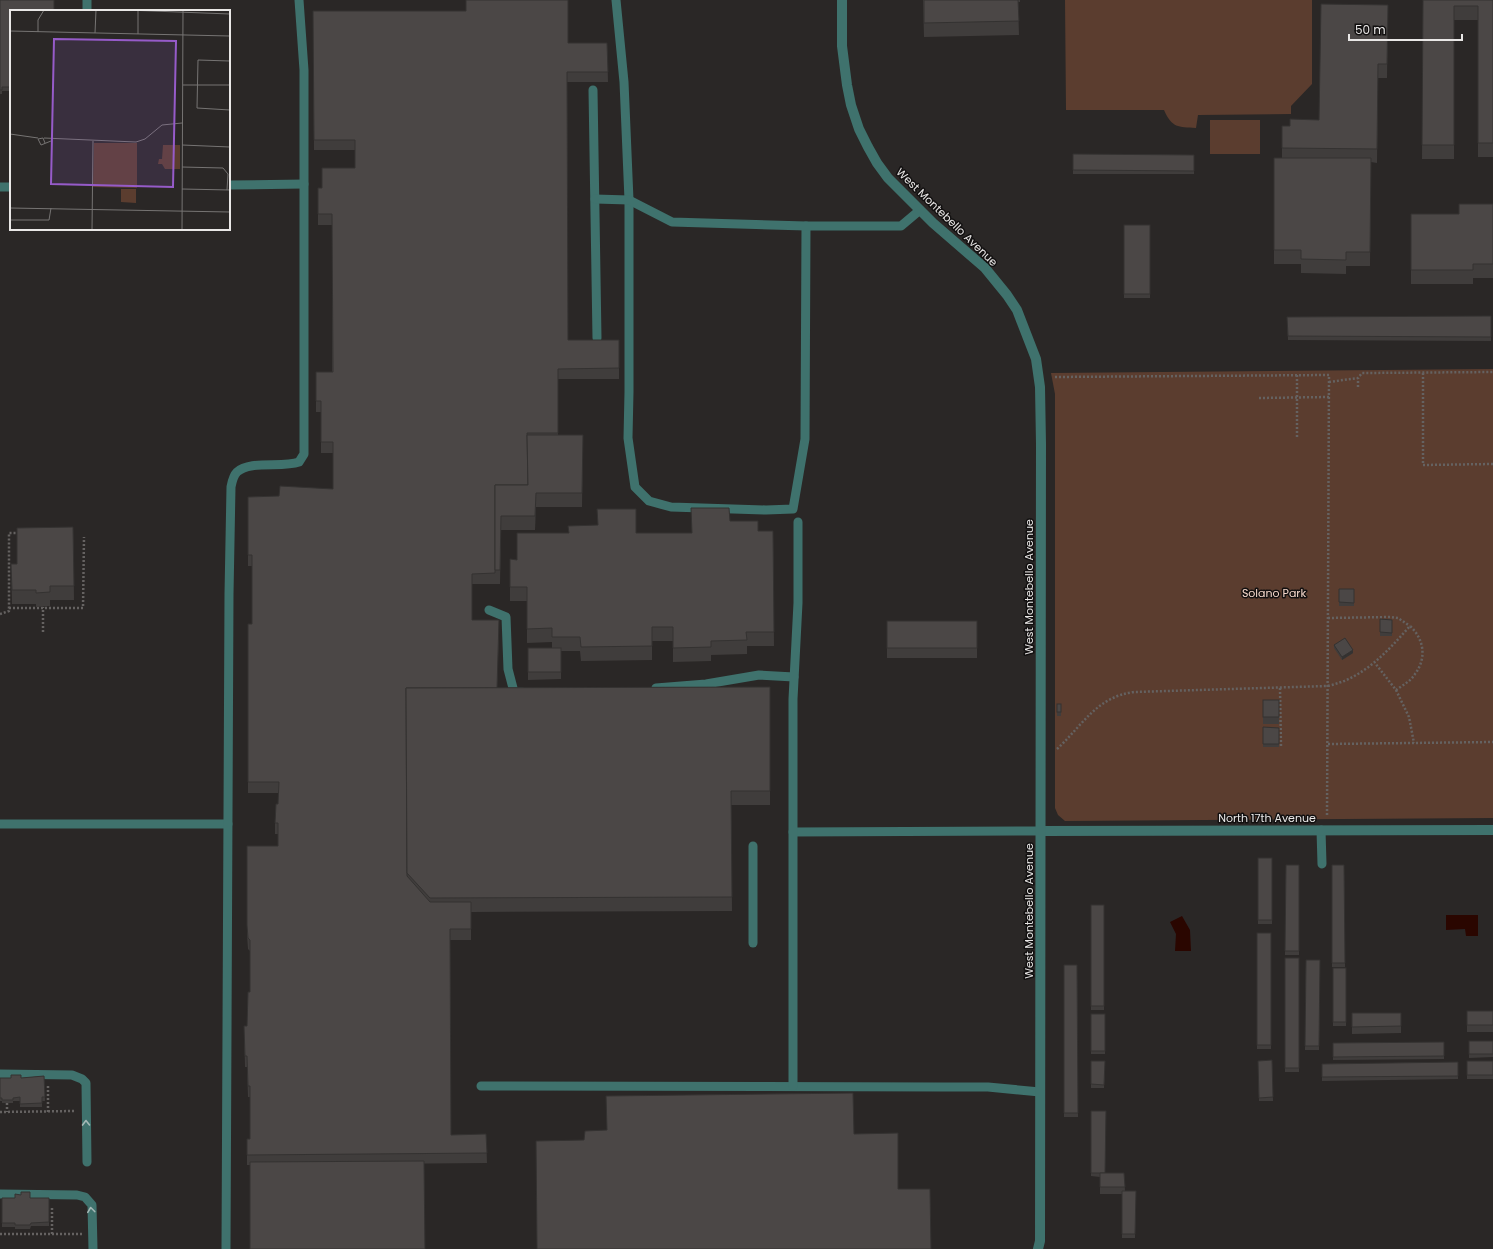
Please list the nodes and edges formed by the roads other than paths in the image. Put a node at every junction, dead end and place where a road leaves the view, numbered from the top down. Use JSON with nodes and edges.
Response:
{"nodes":[{"id":1,"x":299,"y":0,"type":"edge"},
{"id":2,"x":616,"y":0,"type":"edge"},
{"id":3,"x":842,"y":0,"type":"edge"},
{"id":4,"x":593,"y":90,"type":"dead end"},
{"id":5,"x":304,"y":184,"type":"junction"},
{"id":6,"x":230,"y":185,"type":"edge"},
{"id":7,"x":595,"y":200,"type":"junction"},
{"id":8,"x":629,"y":200,"type":"junction"},
{"id":9,"x":920,"y":210,"type":"junction"},
{"id":10,"x":806,"y":226,"type":"junction"},
{"id":11,"x":597,"y":338,"type":"edge"},
{"id":12,"x":798,"y":522,"type":"dead end"},
{"id":13,"x":489,"y":610,"type":"dead end"},
{"id":14,"x":794,"y":677,"type":"junction"},
{"id":15,"x":648,"y":689,"type":"edge"},
{"id":16,"x":529,"y":692,"type":"edge"},
{"id":17,"x":0,"y":824,"type":"edge"},
{"id":18,"x":228,"y":824,"type":"junction"},
{"id":19,"x":1041,"y":830,"type":"junction"},
{"id":20,"x":1321,"y":830,"type":"junction"},
{"id":21,"x":1493,"y":830,"type":"edge"},
{"id":22,"x":793,"y":832,"type":"junction"},
{"id":23,"x":753,"y":846,"type":"dead end"},
{"id":24,"x":1322,"y":864,"type":"dead end"},
{"id":25,"x":753,"y":943,"type":"dead end"},
{"id":26,"x":0,"y":1074,"type":"edge"},
{"id":27,"x":481,"y":1086,"type":"dead end"},
{"id":28,"x":793,"y":1086,"type":"junction"},
{"id":29,"x":1040,"y":1092,"type":"junction"},
{"id":30,"x":86,"y":1162,"type":"dead end"},
{"id":31,"x":0,"y":1194,"type":"edge"},
{"id":32,"x":1041,"y":1246,"type":"edge"},
{"id":33,"x":93,"y":1249,"type":"edge"},
{"id":34,"x":226,"y":1249,"type":"edge"}],
"edges":[{"from":1,"to":5,"type":"lane"},
{"from":2,"to":8,"type":"lane"},
{"from":3,"to":9,"type":"street","name":"West Montebello Avenue"},
{"from":4,"to":7,"type":"lane"},
{"from":5,"to":6,"type":"lane"},
{"from":5,"to":18,"type":"lane"},
{"from":7,"to":8,"type":"lane"},
{"from":7,"to":11,"type":"lane"},
{"from":8,"to":10,"type":"lane"},
{"from":8,"to":10,"type":"lane"},
{"from":9,"to":10,"type":"lane"},
{"from":9,"to":19,"type":"street","name":"West Montebello Avenue"},
{"from":12,"to":14,"type":"lane"},
{"from":13,"to":16,"type":"lane"},
{"from":14,"to":15,"type":"lane"},
{"from":14,"to":22,"type":"lane"},
{"from":17,"to":18,"type":"lane"},
{"from":18,"to":34,"type":"lane"},
{"from":19,"to":20,"type":"street","name":"North 17th Avenue"},
{"from":19,"to":22,"type":"lane"},
{"from":19,"to":29,"type":"street","name":"West Montebello Avenue"},
{"from":20,"to":21,"type":"street","name":"North 17th Avenue"},
{"from":20,"to":24,"type":"lane"},
{"from":22,"to":28,"type":"lane"},
{"from":23,"to":25,"type":"lane"},
{"from":30,"to":26,"type":"lane","one_way":true},
{"from":27,"to":28,"type":"lane"},
{"from":28,"to":29,"type":"lane"},
{"from":29,"to":32,"type":"street","name":"West Montebello Avenue"},
{"from":33,"to":31,"type":"lane","one_way":true}]}
